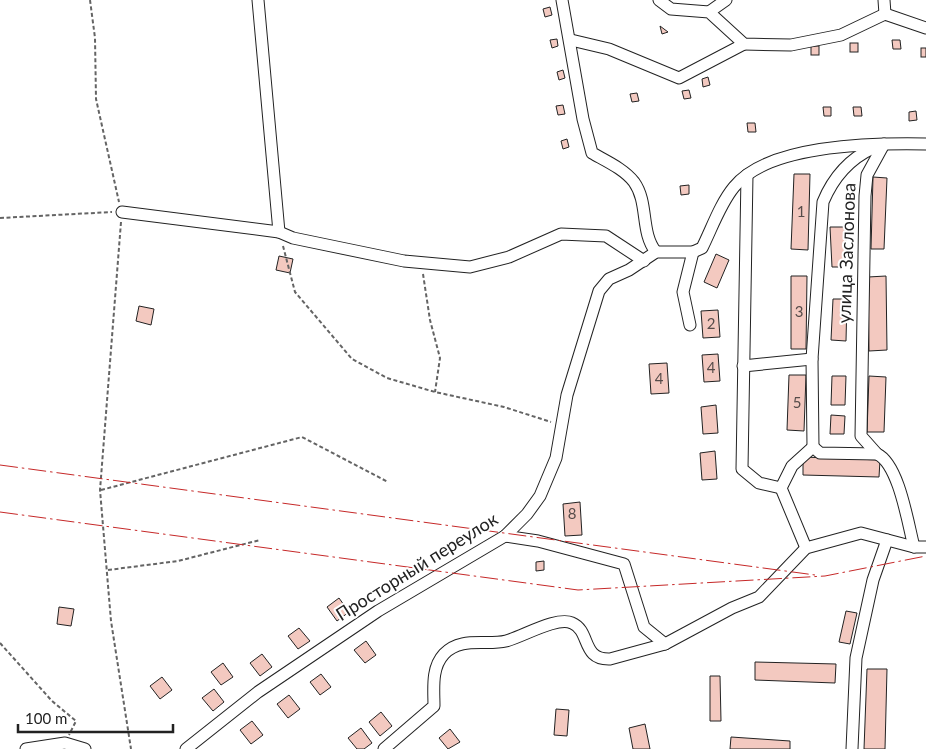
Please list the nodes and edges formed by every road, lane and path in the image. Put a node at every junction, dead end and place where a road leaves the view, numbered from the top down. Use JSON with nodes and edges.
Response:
{"nodes":[{"id":1,"x":90,"y":0,"type":"edge"},
{"id":2,"x":258,"y":0,"type":"edge"},
{"id":3,"x":562,"y":0,"type":"edge"},
{"id":4,"x":659,"y":0,"type":"edge"},
{"id":5,"x":726,"y":0,"type":"edge"},
{"id":6,"x":884,"y":0,"type":"edge"},
{"id":7,"x":709,"y":12,"type":"junction"},
{"id":8,"x":885,"y":14,"type":"junction"},
{"id":9,"x":926,"y":28,"type":"edge"},
{"id":10,"x":571,"y":40,"type":"junction"},
{"id":11,"x":744,"y":44,"type":"junction"},
{"id":12,"x":884,"y":144,"type":"junction"},
{"id":13,"x":926,"y":144,"type":"edge"},
{"id":14,"x":747,"y":175,"type":"junction"},
{"id":15,"x":122,"y":212,"type":"junction"},
{"id":16,"x":0,"y":218,"type":"edge"},
{"id":17,"x":280,"y":232,"type":"junction"},
{"id":18,"x":656,"y":252,"type":"junction"},
{"id":19,"x":693,"y":252,"type":"junction"},
{"id":20,"x":644,"y":261,"type":"junction"},
{"id":21,"x":422,"y":262,"type":"junction"},
{"id":22,"x":690,"y":325,"type":"dead end"},
{"id":23,"x":812,"y":359,"type":"junction"},
{"id":24,"x":743,"y":366,"type":"junction"},
{"id":25,"x":435,"y":392,"type":"junction"},
{"id":26,"x":563,"y":425,"type":"junction"},
{"id":27,"x":813,"y":447,"type":"junction"},
{"id":28,"x":877,"y":454,"type":"junction"},
{"id":29,"x":388,"y":482,"type":"dead end"},
{"id":30,"x":781,"y":488,"type":"junction"},
{"id":31,"x":100,"y":490,"type":"junction"},
{"id":32,"x":505,"y":536,"type":"junction"},
{"id":33,"x":260,"y":540,"type":"dead end"},
{"id":34,"x":888,"y":540,"type":"junction"},
{"id":35,"x":926,"y":547,"type":"edge"},
{"id":36,"x":806,"y":548,"type":"junction"},
{"id":37,"x":914,"y":548,"type":"junction"},
{"id":38,"x":108,"y":570,"type":"junction"},
{"id":39,"x":0,"y":643,"type":"edge"},
{"id":40,"x":665,"y":644,"type":"junction"},
{"id":41,"x":68,"y":746,"type":"edge"},
{"id":42,"x":192,"y":748,"type":"edge"},
{"id":43,"x":26,"y":749,"type":"edge"},
{"id":44,"x":86,"y":749,"type":"edge"},
{"id":45,"x":131,"y":749,"type":"edge"},
{"id":46,"x":384,"y":749,"type":"edge"},
{"id":47,"x":852,"y":749,"type":"edge"}],
"edges":[{"from":1,"to":15,"type":"path"},
{"from":2,"to":17,"type":"street"},
{"from":3,"to":10,"type":"street"},
{"from":4,"to":7,"type":"street"},
{"from":5,"to":7,"type":"street"},
{"from":6,"to":8,"type":"street"},
{"from":7,"to":11,"type":"street"},
{"from":8,"to":9,"type":"street"},
{"from":8,"to":11,"type":"street"},
{"from":10,"to":11,"type":"street"},
{"from":10,"to":18,"type":"street"},
{"from":12,"to":13,"type":"street"},
{"from":12,"to":14,"type":"street"},
{"from":12,"to":23,"type":"street","name":"улица Заслонова"},
{"from":12,"to":28,"type":"street","name":"улица Заслонова"},
{"from":14,"to":19,"type":"street"},
{"from":14,"to":24,"type":"street"},
{"from":15,"to":16,"type":"path"},
{"from":15,"to":17,"type":"street"},
{"from":15,"to":31,"type":"path"},
{"from":17,"to":21,"type":"street"},
{"from":17,"to":25,"type":"path"},
{"from":18,"to":19,"type":"street"},
{"from":18,"to":20,"type":"street","name":"Просторный переулок"},
{"from":19,"to":22,"type":"street"},
{"from":20,"to":21,"type":"street"},
{"from":20,"to":26,"type":"street","name":"Просторный переулок"},
{"from":21,"to":25,"type":"path"},
{"from":23,"to":24,"type":"street"},
{"from":23,"to":27,"type":"street","name":"улица Заслонова"},
{"from":24,"to":30,"type":"street"},
{"from":25,"to":26,"type":"path"},
{"from":26,"to":32,"type":"street","name":"Просторный переулок"},
{"from":27,"to":28,"type":"street"},
{"from":27,"to":30,"type":"street"},
{"from":28,"to":37,"type":"street","name":"улица Заслонова"},
{"from":29,"to":31,"type":"path"},
{"from":30,"to":36,"type":"street"},
{"from":31,"to":38,"type":"path"},
{"from":32,"to":40,"type":"street"},
{"from":32,"to":42,"type":"street","name":"Просторный переулок"},
{"from":33,"to":38,"type":"path"},
{"from":34,"to":36,"type":"street"},
{"from":34,"to":37,"type":"street"},
{"from":34,"to":47,"type":"street"},
{"from":35,"to":37,"type":"street"},
{"from":36,"to":40,"type":"street"},
{"from":38,"to":45,"type":"path"},
{"from":39,"to":41,"type":"path"},
{"from":40,"to":46,"type":"street"},
{"from":41,"to":43,"type":"street"},
{"from":41,"to":44,"type":"street"}]}
